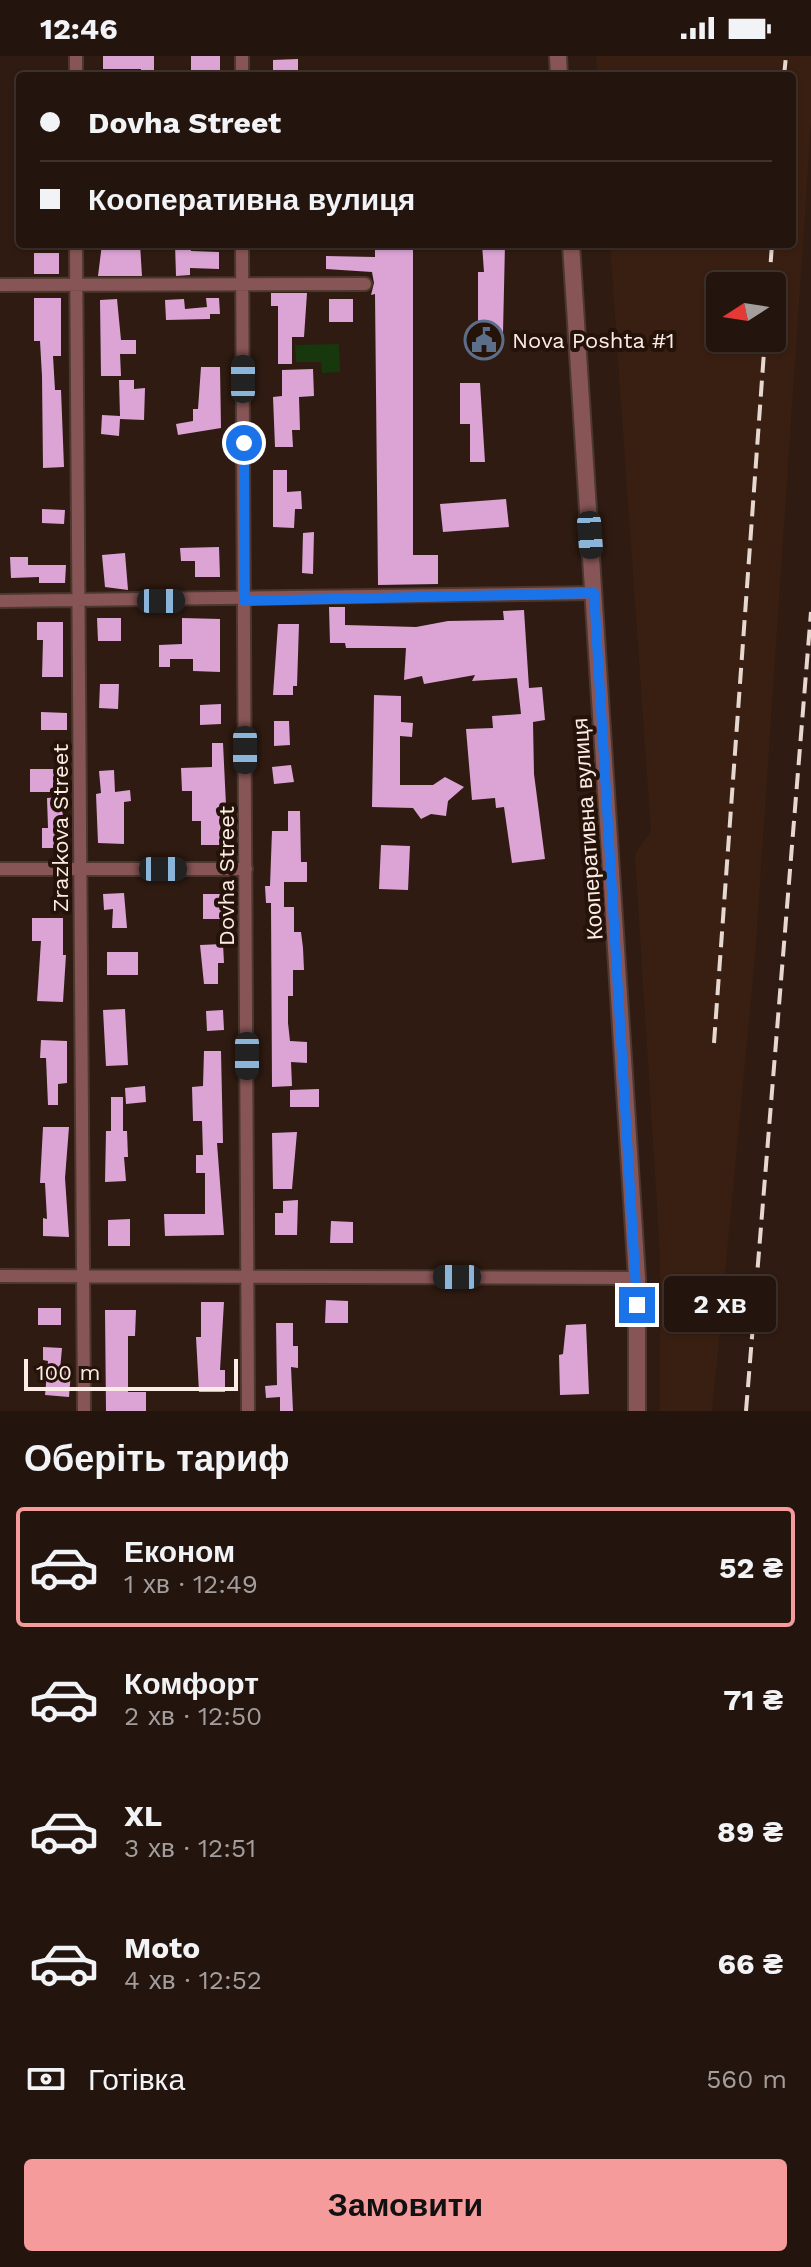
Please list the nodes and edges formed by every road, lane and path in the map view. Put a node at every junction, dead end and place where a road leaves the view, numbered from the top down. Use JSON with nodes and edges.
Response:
{"nodes":[{"id":1,"x":76,"y":248,"type":"edge"},
{"id":2,"x":242,"y":248,"type":"edge"},
{"id":3,"x":571,"y":248,"type":"edge"},
{"id":4,"x":365,"y":284,"type":"dead end"},
{"id":5,"x":0,"y":285,"type":"edge"},
{"id":6,"x":76,"y":285,"type":"junction"},
{"id":7,"x":243,"y":285,"type":"junction"},
{"id":8,"x":594,"y":593,"type":"junction"},
{"id":9,"x":0,"y":601,"type":"edge"},
{"id":10,"x":78,"y":601,"type":"junction"},
{"id":11,"x":244,"y":601,"type":"junction"},
{"id":12,"x":0,"y":869,"type":"edge"},
{"id":13,"x":80,"y":869,"type":"junction"},
{"id":14,"x":246,"y":869,"type":"junction"},
{"id":15,"x":0,"y":1276,"type":"edge"},
{"id":16,"x":83,"y":1276,"type":"junction"},
{"id":17,"x":248,"y":1276,"type":"junction"},
{"id":18,"x":637,"y":1278,"type":"junction"},
{"id":19,"x":84,"y":1411,"type":"edge"},
{"id":20,"x":248,"y":1411,"type":"edge"},
{"id":21,"x":637,"y":1411,"type":"edge"}],
"edges":[{"from":1,"to":6,"type":"street","name":"Zrazkova Street"},
{"from":2,"to":7,"type":"street","name":"Dovha Street"},
{"from":3,"to":8,"type":"street","name":"Кооперативна вулиця"},
{"from":4,"to":7,"type":"street"},
{"from":5,"to":6,"type":"street"},
{"from":6,"to":7,"type":"street"},
{"from":6,"to":10,"type":"street","name":"Zrazkova Street"},
{"from":7,"to":11,"type":"street","name":"Dovha Street"},
{"from":8,"to":11,"type":"street"},
{"from":8,"to":18,"type":"street","name":"Кооперативна вулиця"},
{"from":9,"to":10,"type":"street"},
{"from":10,"to":11,"type":"street"},
{"from":10,"to":13,"type":"street","name":"Zrazkova Street"},
{"from":11,"to":14,"type":"street","name":"Dovha Street"},
{"from":12,"to":13,"type":"street"},
{"from":13,"to":14,"type":"street"},
{"from":13,"to":16,"type":"street","name":"Zrazkova Street"},
{"from":14,"to":17,"type":"street","name":"Dovha Street"},
{"from":15,"to":16,"type":"street"},
{"from":16,"to":17,"type":"street"},
{"from":16,"to":19,"type":"street","name":"Zrazkova Street"},
{"from":17,"to":18,"type":"street"},
{"from":17,"to":20,"type":"street","name":"Dovha Street"},
{"from":18,"to":21,"type":"street","name":"Кооперативна вулиця"}]}
